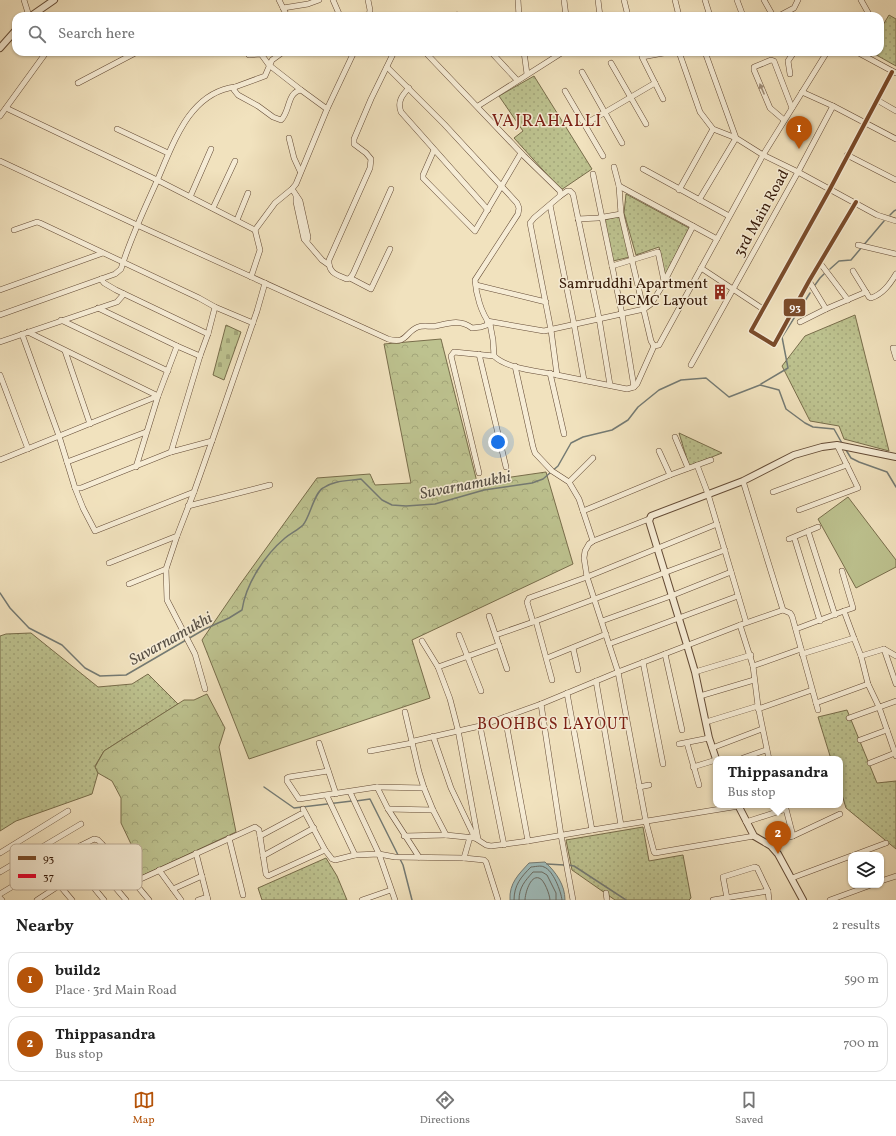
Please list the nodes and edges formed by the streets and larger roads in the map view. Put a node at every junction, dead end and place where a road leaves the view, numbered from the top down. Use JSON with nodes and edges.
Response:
{"nodes":[{"id":1,"x":24,"y":0,"type":"edge"},
{"id":2,"x":54,"y":0,"type":"edge"},
{"id":3,"x":279,"y":0,"type":"edge"},
{"id":4,"x":319,"y":0,"type":"edge"},
{"id":5,"x":333,"y":0,"type":"edge"},
{"id":6,"x":368,"y":0,"type":"edge"},
{"id":7,"x":518,"y":0,"type":"edge"},
{"id":8,"x":564,"y":0,"type":"edge"},
{"id":9,"x":598,"y":0,"type":"edge"},
{"id":10,"x":620,"y":0,"type":"edge"},
{"id":11,"x":624,"y":0,"type":"edge"},
{"id":12,"x":675,"y":0,"type":"edge"},
{"id":13,"x":705,"y":0,"type":"edge"},
{"id":14,"x":737,"y":0,"type":"edge"},
{"id":15,"x":764,"y":0,"type":"edge"},
{"id":16,"x":798,"y":0,"type":"edge"},
{"id":17,"x":861,"y":0,"type":"edge"},
{"id":18,"x":283,"y":8,"type":"junction"},
{"id":19,"x":28,"y":12,"type":"edge"},
{"id":20,"x":36,"y":12,"type":"edge"},
{"id":21,"x":285,"y":12,"type":"edge"},
{"id":22,"x":338,"y":12,"type":"edge"},
{"id":23,"x":370,"y":12,"type":"edge"},
{"id":24,"x":520,"y":12,"type":"edge"},
{"id":25,"x":566,"y":12,"type":"edge"},
{"id":26,"x":600,"y":12,"type":"edge"},
{"id":27,"x":624,"y":12,"type":"dead end"},
{"id":28,"x":627,"y":12,"type":"edge"},
{"id":29,"x":678,"y":12,"type":"edge"},
{"id":30,"x":709,"y":12,"type":"edge"},
{"id":31,"x":742,"y":12,"type":"edge"},
{"id":32,"x":771,"y":12,"type":"edge"},
{"id":33,"x":786,"y":12,"type":"edge"},
{"id":34,"x":868,"y":12,"type":"edge"},
{"id":35,"x":12,"y":34,"type":"edge"},
{"id":36,"x":0,"y":48,"type":"edge"},
{"id":37,"x":44,"y":56,"type":"edge"},
{"id":38,"x":130,"y":56,"type":"edge"},
{"id":39,"x":262,"y":56,"type":"edge"},
{"id":40,"x":278,"y":56,"type":"edge"},
{"id":41,"x":352,"y":56,"type":"edge"},
{"id":42,"x":392,"y":56,"type":"edge"},
{"id":43,"x":429,"y":56,"type":"edge"},
{"id":44,"x":495,"y":56,"type":"edge"},
{"id":45,"x":525,"y":56,"type":"edge"},
{"id":46,"x":556,"y":56,"type":"edge"},
{"id":47,"x":647,"y":56,"type":"edge"},
{"id":48,"x":680,"y":56,"type":"edge"},
{"id":49,"x":706,"y":56,"type":"edge"},
{"id":50,"x":791,"y":56,"type":"edge"},
{"id":51,"x":824,"y":56,"type":"edge"},
{"id":52,"x":864,"y":56,"type":"edge"},
{"id":53,"x":611,"y":63,"type":"dead end"},
{"id":54,"x":269,"y":65,"type":"junction"},
{"id":55,"x":387,"y":67,"type":"junction"},
{"id":56,"x":582,"y":72,"type":"dead end"},
{"id":57,"x":894,"y":72,"type":"edge"},
{"id":58,"x":527,"y":74,"type":"junction"},
{"id":59,"x":790,"y":74,"type":"dead end"},
{"id":60,"x":517,"y":80,"type":"junction"},
{"id":61,"x":78,"y":83,"type":"dead end"},
{"id":62,"x":655,"y":83,"type":"junction"},
{"id":63,"x":235,"y":87,"type":"junction"},
{"id":64,"x":409,"y":88,"type":"junction"},
{"id":65,"x":301,"y":90,"type":"junction"},
{"id":66,"x":565,"y":91,"type":"dead end"},
{"id":67,"x":802,"y":92,"type":"junction"},
{"id":68,"x":630,"y":97,"type":"junction"},
{"id":69,"x":663,"y":99,"type":"dead end"},
{"id":70,"x":877,"y":100,"type":"junction"},
{"id":71,"x":478,"y":106,"type":"junction"},
{"id":72,"x":833,"y":106,"type":"junction"},
{"id":73,"x":6,"y":108,"type":"junction"},
{"id":74,"x":792,"y":108,"type":"junction"},
{"id":75,"x":327,"y":109,"type":"junction"},
{"id":76,"x":896,"y":111,"type":"edge"},
{"id":77,"x":605,"y":112,"type":"junction"},
{"id":78,"x":0,"y":116,"type":"edge"},
{"id":79,"x":784,"y":120,"type":"junction"},
{"id":80,"x":865,"y":122,"type":"junction"},
{"id":81,"x":585,"y":124,"type":"junction"},
{"id":82,"x":646,"y":124,"type":"dead end"},
{"id":83,"x":117,"y":129,"type":"dead end"},
{"id":84,"x":712,"y":129,"type":"junction"},
{"id":85,"x":289,"y":138,"type":"dead end"},
{"id":86,"x":736,"y":138,"type":"junction"},
{"id":87,"x":896,"y":139,"type":"edge"},
{"id":88,"x":622,"y":143,"type":"dead end"},
{"id":89,"x":211,"y":149,"type":"dead end"},
{"id":90,"x":434,"y":150,"type":"junction"},
{"id":91,"x":168,"y":153,"type":"junction"},
{"id":92,"x":521,"y":153,"type":"junction"},
{"id":93,"x":763,"y":154,"type":"junction"},
{"id":94,"x":847,"y":155,"type":"junction"},
{"id":95,"x":603,"y":156,"type":"dead end"},
{"id":96,"x":0,"y":161,"type":"edge"},
{"id":97,"x":235,"y":161,"type":"dead end"},
{"id":98,"x":614,"y":166,"type":"dead end"},
{"id":99,"x":643,"y":169,"type":"dead end"},
{"id":100,"x":300,"y":171,"type":"junction"},
{"id":101,"x":798,"y":172,"type":"junction"},
{"id":102,"x":593,"y":174,"type":"dead end"},
{"id":103,"x":157,"y":180,"type":"junction"},
{"id":104,"x":896,"y":180,"type":"edge"},
{"id":105,"x":502,"y":186,"type":"junction"},
{"id":106,"x":619,"y":186,"type":"junction"},
{"id":107,"x":292,"y":189,"type":"junction"},
{"id":108,"x":391,"y":189,"type":"dead end"},
{"id":109,"x":830,"y":189,"type":"junction"},
{"id":110,"x":679,"y":190,"type":"junction"},
{"id":111,"x":248,"y":194,"type":"dead end"},
{"id":112,"x":560,"y":196,"type":"junction"},
{"id":113,"x":190,"y":197,"type":"junction"},
{"id":114,"x":699,"y":200,"type":"junction"},
{"id":115,"x":856,"y":202,"type":"junction"},
{"id":116,"x":550,"y":204,"type":"junction"},
{"id":117,"x":213,"y":208,"type":"junction"},
{"id":118,"x":488,"y":210,"type":"junction"},
{"id":119,"x":621,"y":214,"type":"junction"},
{"id":120,"x":729,"y":216,"type":"junction"},
{"id":121,"x":602,"y":218,"type":"junction"},
{"id":122,"x":578,"y":219,"type":"junction"},
{"id":123,"x":237,"y":220,"type":"junction"},
{"id":124,"x":896,"y":221,"type":"edge"},
{"id":125,"x":137,"y":225,"type":"junction"},
{"id":126,"x":692,"y":226,"type":"junction"},
{"id":127,"x":14,"y":230,"type":"dead end"},
{"id":128,"x":255,"y":230,"type":"junction"},
{"id":129,"x":717,"y":239,"type":"junction"},
{"id":130,"x":858,"y":245,"type":"dead end"},
{"id":131,"x":390,"y":249,"type":"dead end"},
{"id":132,"x":103,"y":253,"type":"junction"},
{"id":133,"x":896,"y":254,"type":"edge"},
{"id":134,"x":633,"y":259,"type":"junction"},
{"id":135,"x":123,"y":263,"type":"junction"},
{"id":136,"x":820,"y":263,"type":"junction"},
{"id":137,"x":329,"y":265,"type":"junction"},
{"id":138,"x":612,"y":266,"type":"junction"},
{"id":139,"x":702,"y":268,"type":"junction"},
{"id":140,"x":853,"y":271,"type":"dead end"},
{"id":141,"x":896,"y":274,"type":"edge"},
{"id":142,"x":251,"y":277,"type":"junction"},
{"id":143,"x":350,"y":278,"type":"junction"},
{"id":144,"x":101,"y":279,"type":"junction"},
{"id":145,"x":664,"y":281,"type":"junction"},
{"id":146,"x":809,"y":281,"type":"junction"},
{"id":147,"x":265,"y":283,"type":"junction"},
{"id":148,"x":476,"y":285,"type":"junction"},
{"id":149,"x":732,"y":289,"type":"junction"},
{"id":150,"x":0,"y":290,"type":"edge"},
{"id":151,"x":866,"y":292,"type":"junction"},
{"id":152,"x":124,"y":294,"type":"junction"},
{"id":153,"x":848,"y":300,"type":"junction"},
{"id":154,"x":546,"y":302,"type":"junction"},
{"id":155,"x":215,"y":307,"type":"junction"},
{"id":156,"x":98,"y":308,"type":"junction"},
{"id":157,"x":644,"y":309,"type":"junction"},
{"id":158,"x":763,"y":309,"type":"junction"},
{"id":159,"x":826,"y":309,"type":"junction"},
{"id":160,"x":622,"y":314,"type":"junction"},
{"id":161,"x":0,"y":315,"type":"edge"},
{"id":162,"x":599,"y":318,"type":"junction"},
{"id":163,"x":62,"y":320,"type":"junction"},
{"id":164,"x":489,"y":322,"type":"junction"},
{"id":165,"x":800,"y":322,"type":"dead end"},
{"id":166,"x":253,"y":323,"type":"junction"},
{"id":167,"x":574,"y":324,"type":"junction"},
{"id":168,"x":551,"y":330,"type":"junction"},
{"id":169,"x":25,"y":333,"type":"junction"},
{"id":170,"x":208,"y":334,"type":"junction"},
{"id":171,"x":0,"y":342,"type":"edge"},
{"id":172,"x":177,"y":346,"type":"junction"},
{"id":173,"x":654,"y":346,"type":"junction"},
{"id":174,"x":896,"y":348,"type":"edge"},
{"id":175,"x":65,"y":351,"type":"junction"},
{"id":176,"x":479,"y":354,"type":"junction"},
{"id":177,"x":200,"y":356,"type":"junction"},
{"id":178,"x":494,"y":356,"type":"junction"},
{"id":179,"x":896,"y":358,"type":"edge"},
{"id":180,"x":691,"y":365,"type":"dead end"},
{"id":181,"x":515,"y":366,"type":"junction"},
{"id":182,"x":168,"y":371,"type":"junction"},
{"id":183,"x":550,"y":373,"type":"junction"},
{"id":184,"x":557,"y":374,"type":"junction"},
{"id":185,"x":0,"y":375,"type":"edge"},
{"id":186,"x":584,"y":380,"type":"junction"},
{"id":187,"x":610,"y":385,"type":"junction"},
{"id":188,"x":634,"y":387,"type":"junction"},
{"id":189,"x":158,"y":396,"type":"junction"},
{"id":190,"x":90,"y":424,"type":"junction"},
{"id":191,"x":146,"y":432,"type":"junction"},
{"id":192,"x":564,"y":434,"type":"dead end"},
{"id":193,"x":59,"y":436,"type":"junction"},
{"id":194,"x":676,"y":437,"type":"dead end"},
{"id":195,"x":212,"y":441,"type":"junction"},
{"id":196,"x":837,"y":445,"type":"junction"},
{"id":197,"x":28,"y":449,"type":"junction"},
{"id":198,"x":659,"y":451,"type":"dead end"},
{"id":199,"x":171,"y":452,"type":"junction"},
{"id":200,"x":896,"y":457,"type":"edge"},
{"id":201,"x":593,"y":458,"type":"dead end"},
{"id":202,"x":0,"y":460,"type":"edge"},
{"id":203,"x":711,"y":460,"type":"dead end"},
{"id":204,"x":67,"y":462,"type":"junction"},
{"id":205,"x":697,"y":465,"type":"junction"},
{"id":206,"x":847,"y":466,"type":"junction"},
{"id":207,"x":136,"y":467,"type":"junction"},
{"id":208,"x":506,"y":467,"type":"dead end"},
{"id":209,"x":688,"y":468,"type":"junction"},
{"id":210,"x":479,"y":473,"type":"dead end"},
{"id":211,"x":670,"y":475,"type":"junction"},
{"id":212,"x":743,"y":481,"type":"junction"},
{"id":213,"x":569,"y":482,"type":"junction"},
{"id":214,"x":270,"y":485,"type":"dead end"},
{"id":215,"x":75,"y":488,"type":"junction"},
{"id":216,"x":194,"y":492,"type":"junction"},
{"id":217,"x":773,"y":492,"type":"dead end"},
{"id":218,"x":708,"y":494,"type":"junction"},
{"id":219,"x":188,"y":506,"type":"junction"},
{"id":220,"x":799,"y":510,"type":"dead end"},
{"id":221,"x":583,"y":511,"type":"junction"},
{"id":222,"x":649,"y":518,"type":"junction"},
{"id":223,"x":717,"y":524,"type":"junction"},
{"id":224,"x":818,"y":527,"type":"dead end"},
{"id":225,"x":808,"y":531,"type":"junction"},
{"id":226,"x":177,"y":536,"type":"junction"},
{"id":227,"x":789,"y":539,"type":"dead end"},
{"id":228,"x":593,"y":540,"type":"junction"},
{"id":229,"x":795,"y":540,"type":"dead end"},
{"id":230,"x":658,"y":548,"type":"junction"},
{"id":231,"x":725,"y":550,"type":"junction"},
{"id":232,"x":109,"y":563,"type":"dead end"},
{"id":233,"x":166,"y":569,"type":"junction"},
{"id":234,"x":842,"y":571,"type":"dead end"},
{"id":235,"x":665,"y":572,"type":"junction"},
{"id":236,"x":731,"y":572,"type":"junction"},
{"id":237,"x":587,"y":576,"type":"junction"},
{"id":238,"x":128,"y":584,"type":"dead end"},
{"id":239,"x":671,"y":596,"type":"junction"},
{"id":240,"x":738,"y":596,"type":"junction"},
{"id":241,"x":595,"y":599,"type":"junction"},
{"id":242,"x":783,"y":610,"type":"junction"},
{"id":243,"x":844,"y":611,"type":"junction"},
{"id":244,"x":835,"y":615,"type":"junction"},
{"id":245,"x":489,"y":616,"type":"dead end"},
{"id":246,"x":678,"y":617,"type":"junction"},
{"id":247,"x":820,"y":621,"type":"junction"},
{"id":248,"x":534,"y":622,"type":"junction"},
{"id":249,"x":602,"y":622,"type":"junction"},
{"id":250,"x":746,"y":622,"type":"junction"},
{"id":251,"x":740,"y":624,"type":"junction"},
{"id":252,"x":796,"y":629,"type":"junction"},
{"id":253,"x":606,"y":634,"type":"junction"},
{"id":254,"x":459,"y":635,"type":"dead end"},
{"id":255,"x":496,"y":635,"type":"junction"},
{"id":256,"x":854,"y":638,"type":"junction"},
{"id":257,"x":422,"y":641,"type":"dead end"},
{"id":258,"x":499,"y":644,"type":"junction"},
{"id":259,"x":610,"y":644,"type":"junction"},
{"id":260,"x":687,"y":645,"type":"junction"},
{"id":261,"x":573,"y":648,"type":"junction"},
{"id":262,"x":884,"y":649,"type":"junction"},
{"id":263,"x":802,"y":651,"type":"junction"},
{"id":264,"x":665,"y":654,"type":"junction"},
{"id":265,"x":751,"y":655,"type":"junction"},
{"id":266,"x":468,"y":656,"type":"junction"},
{"id":267,"x":861,"y":656,"type":"junction"},
{"id":268,"x":896,"y":656,"type":"edge"},
{"id":269,"x":546,"y":658,"type":"junction"},
{"id":270,"x":643,"y":662,"type":"junction"},
{"id":271,"x":753,"y":666,"type":"junction"},
{"id":272,"x":438,"y":667,"type":"junction"},
{"id":273,"x":507,"y":670,"type":"dead end"},
{"id":274,"x":578,"y":670,"type":"dead end"},
{"id":275,"x":618,"y":672,"type":"junction"},
{"id":276,"x":695,"y":672,"type":"junction"},
{"id":277,"x":552,"y":680,"type":"dead end"},
{"id":278,"x":754,"y":680,"type":"junction"},
{"id":279,"x":596,"y":681,"type":"junction"},
{"id":280,"x":868,"y":684,"type":"junction"},
{"id":281,"x":896,"y":684,"type":"edge"},
{"id":282,"x":205,"y":689,"type":"dead end"},
{"id":283,"x":812,"y":690,"type":"junction"},
{"id":284,"x":481,"y":691,"type":"dead end"},
{"id":285,"x":567,"y":693,"type":"junction"},
{"id":286,"x":700,"y":696,"type":"junction"},
{"id":287,"x":896,"y":701,"type":"edge"},
{"id":288,"x":816,"y":703,"type":"junction"},
{"id":289,"x":541,"y":704,"type":"junction"},
{"id":290,"x":758,"y":707,"type":"junction"},
{"id":291,"x":879,"y":707,"type":"junction"},
{"id":292,"x":818,"y":710,"type":"dead end"},
{"id":293,"x":405,"y":712,"type":"dead end"},
{"id":294,"x":505,"y":717,"type":"junction"},
{"id":295,"x":849,"y":718,"type":"dead end"},
{"id":296,"x":706,"y":722,"type":"junction"},
{"id":297,"x":480,"y":726,"type":"junction"},
{"id":298,"x":762,"y":729,"type":"junction"},
{"id":299,"x":458,"y":730,"type":"junction"},
{"id":300,"x":682,"y":730,"type":"dead end"},
{"id":301,"x":887,"y":730,"type":"junction"},
{"id":302,"x":433,"y":736,"type":"junction"},
{"id":303,"x":709,"y":738,"type":"junction"},
{"id":304,"x":860,"y":740,"type":"dead end"},
{"id":305,"x":319,"y":743,"type":"dead end"},
{"id":306,"x":412,"y":743,"type":"junction"},
{"id":307,"x":687,"y":743,"type":"junction"},
{"id":308,"x":679,"y":744,"type":"dead end"},
{"id":309,"x":712,"y":748,"type":"junction"},
{"id":310,"x":766,"y":750,"type":"junction"},
{"id":311,"x":370,"y":751,"type":"dead end"},
{"id":312,"x":895,"y":755,"type":"edge"},
{"id":313,"x":715,"y":756,"type":"edge"},
{"id":314,"x":749,"y":756,"type":"edge"},
{"id":315,"x":768,"y":756,"type":"edge"},
{"id":316,"x":713,"y":761,"type":"edge"},
{"id":317,"x":870,"y":763,"type":"dead end"},
{"id":318,"x":663,"y":764,"type":"dead end"},
{"id":319,"x":693,"y":767,"type":"junction"},
{"id":320,"x":328,"y":771,"type":"junction"},
{"id":321,"x":699,"y":785,"type":"dead end"},
{"id":322,"x":649,"y":786,"type":"dead end"},
{"id":323,"x":377,"y":787,"type":"junction"},
{"id":324,"x":639,"y":787,"type":"junction"},
{"id":325,"x":424,"y":788,"type":"junction"},
{"id":326,"x":350,"y":792,"type":"junction"},
{"id":327,"x":336,"y":794,"type":"junction"},
{"id":328,"x":327,"y":796,"type":"junction"},
{"id":329,"x":726,"y":808,"type":"edge"},
{"id":330,"x":739,"y":808,"type":"edge"},
{"id":331,"x":388,"y":809,"type":"junction"},
{"id":332,"x":432,"y":810,"type":"junction"},
{"id":333,"x":68,"y":811,"type":"dead end"},
{"id":334,"x":840,"y":814,"type":"dead end"},
{"id":335,"x":646,"y":822,"type":"junction"},
{"id":336,"x":746,"y":822,"type":"junction"},
{"id":337,"x":80,"y":824,"type":"dead end"},
{"id":338,"x":621,"y":825,"type":"junction"},
{"id":339,"x":314,"y":828,"type":"junction"},
{"id":340,"x":592,"y":830,"type":"junction"},
{"id":341,"x":446,"y":835,"type":"junction"},
{"id":342,"x":561,"y":835,"type":"junction"},
{"id":343,"x":260,"y":836,"type":"junction"},
{"id":344,"x":404,"y":836,"type":"junction"},
{"id":345,"x":754,"y":836,"type":"junction"},
{"id":346,"x":793,"y":836,"type":"junction"},
{"id":347,"x":229,"y":838,"type":"junction"},
{"id":348,"x":475,"y":838,"type":"junction"},
{"id":349,"x":528,"y":842,"type":"junction"},
{"id":350,"x":765,"y":843,"type":"junction"},
{"id":351,"x":886,"y":843,"type":"dead end"},
{"id":352,"x":15,"y":844,"type":"edge"},
{"id":353,"x":47,"y":844,"type":"edge"},
{"id":354,"x":84,"y":844,"type":"edge"},
{"id":355,"x":101,"y":844,"type":"edge"},
{"id":356,"x":504,"y":845,"type":"junction"},
{"id":357,"x":10,"y":847,"type":"edge"},
{"id":358,"x":325,"y":850,"type":"junction"},
{"id":359,"x":862,"y":852,"type":"edge"},
{"id":360,"x":0,"y":853,"type":"edge"},
{"id":361,"x":196,"y":853,"type":"junction"},
{"id":362,"x":379,"y":854,"type":"junction"},
{"id":363,"x":355,"y":855,"type":"junction"},
{"id":364,"x":263,"y":856,"type":"junction"},
{"id":365,"x":416,"y":857,"type":"junction"},
{"id":366,"x":848,"y":857,"type":"edge"},
{"id":367,"x":464,"y":858,"type":"junction"},
{"id":368,"x":10,"y":866,"type":"edge"},
{"id":369,"x":159,"y":870,"type":"junction"},
{"id":370,"x":0,"y":872,"type":"edge"},
{"id":371,"x":202,"y":876,"type":"junction"},
{"id":372,"x":896,"y":876,"type":"edge"},
{"id":373,"x":142,"y":878,"type":"edge"},
{"id":374,"x":792,"y":878,"type":"junction"},
{"id":375,"x":884,"y":880,"type":"edge"},
{"id":376,"x":10,"y":888,"type":"edge"},
{"id":377,"x":863,"y":888,"type":"edge"},
{"id":378,"x":173,"y":889,"type":"junction"},
{"id":379,"x":52,"y":890,"type":"edge"},
{"id":380,"x":64,"y":890,"type":"edge"},
{"id":381,"x":96,"y":890,"type":"edge"},
{"id":382,"x":117,"y":890,"type":"edge"},
{"id":383,"x":141,"y":890,"type":"edge"},
{"id":384,"x":391,"y":890,"type":"junction"},
{"id":385,"x":768,"y":891,"type":"junction"},
{"id":386,"x":606,"y":893,"type":"dead end"},
{"id":387,"x":0,"y":894,"type":"edge"},
{"id":388,"x":243,"y":895,"type":"dead end"},
{"id":389,"x":207,"y":898,"type":"edge"},
{"id":390,"x":726,"y":898,"type":"junction"},
{"id":391,"x":37,"y":900,"type":"edge"},
{"id":392,"x":72,"y":900,"type":"edge"},
{"id":393,"x":104,"y":900,"type":"edge"},
{"id":394,"x":126,"y":900,"type":"edge"},
{"id":395,"x":149,"y":900,"type":"edge"},
{"id":396,"x":181,"y":900,"type":"edge"},
{"id":397,"x":198,"y":900,"type":"edge"},
{"id":398,"x":362,"y":900,"type":"edge"},
{"id":399,"x":395,"y":900,"type":"edge"},
{"id":400,"x":498,"y":900,"type":"edge"},
{"id":401,"x":573,"y":900,"type":"edge"},
{"id":402,"x":607,"y":900,"type":"edge"},
{"id":403,"x":713,"y":900,"type":"edge"},
{"id":404,"x":769,"y":900,"type":"edge"},
{"id":405,"x":803,"y":900,"type":"edge"},
{"id":406,"x":830,"y":900,"type":"edge"}],
"edges":[{"from":1,"to":19,"type":"street"},
{"from":2,"to":20,"type":"street"},
{"from":3,"to":18,"type":"street"},
{"from":4,"to":18,"type":"street"},
{"from":5,"to":22,"type":"street"},
{"from":6,"to":23,"type":"street"},
{"from":7,"to":24,"type":"street"},
{"from":8,"to":25,"type":"street"},
{"from":9,"to":26,"type":"street"},
{"from":10,"to":27,"type":"street"},
{"from":11,"to":28,"type":"street"},
{"from":12,"to":29,"type":"street"},
{"from":13,"to":30,"type":"street"},
{"from":14,"to":31,"type":"street"},
{"from":15,"to":32,"type":"street"},
{"from":16,"to":33,"type":"street"},
{"from":17,"to":34,"type":"street"},
{"from":18,"to":21,"type":"street"},
{"from":35,"to":36,"type":"street"},
{"from":37,"to":73,"type":"street"},
{"from":38,"to":61,"type":"street"},
{"from":39,"to":54,"type":"street"},
{"from":40,"to":54,"type":"street"},
{"from":41,"to":75,"type":"street"},
{"from":42,"to":55,"type":"street"},
{"from":43,"to":71,"type":"street"},
{"from":44,"to":60,"type":"street"},
{"from":45,"to":58,"type":"street"},
{"from":46,"to":58,"type":"street"},
{"from":47,"to":62,"type":"street"},
{"from":48,"to":84,"type":"street"},
{"from":49,"to":86,"type":"street"},
{"from":50,"to":59,"type":"street"},
{"from":51,"to":67,"type":"street"},
{"from":52,"to":57,"type":"street"},
{"from":53,"to":68,"type":"street"},
{"from":54,"to":63,"type":"street"},
{"from":54,"to":65,"type":"street"},
{"from":55,"to":64,"type":"street"},
{"from":55,"to":137,"type":"street"},
{"from":56,"to":77,"type":"street"},
{"from":57,"to":70,"type":"street"},
{"from":58,"to":60,"type":"street"},
{"from":60,"to":71,"type":"street"},
{"from":62,"to":68,"type":"street"},
{"from":62,"to":69,"type":"street"},
{"from":63,"to":65,"type":"street"},
{"from":63,"to":91,"type":"street"},
{"from":64,"to":90,"type":"street"},
{"from":64,"to":105,"type":"street"},
{"from":65,"to":75,"type":"street"},
{"from":66,"to":81,"type":"street"},
{"from":67,"to":72,"type":"street"},
{"from":67,"to":74,"type":"street"},
{"from":68,"to":77,"type":"street"},
{"from":68,"to":82,"type":"street"},
{"from":70,"to":76,"type":"street"},
{"from":70,"to":80,"type":"street"},
{"from":71,"to":92,"type":"street"},
{"from":72,"to":80,"type":"street"},
{"from":72,"to":101,"type":"street","name":"3rd Main Road"},
{"from":73,"to":78,"type":"street"},
{"from":73,"to":103,"type":"street"},
{"from":74,"to":79,"type":"street"},
{"from":79,"to":74,"type":"street","one_way":true},
{"from":75,"to":100,"type":"street"},
{"from":77,"to":81,"type":"street"},
{"from":77,"to":88,"type":"street"},
{"from":79,"to":93,"type":"street"},
{"from":80,"to":87,"type":"street"},
{"from":80,"to":94,"type":"street"},
{"from":81,"to":95,"type":"street"},
{"from":83,"to":91,"type":"street"},
{"from":84,"to":86,"type":"street"},
{"from":84,"to":110,"type":"street"},
{"from":85,"to":100,"type":"street"},
{"from":86,"to":93,"type":"street"},
{"from":86,"to":114,"type":"street"},
{"from":89,"to":113,"type":"street"},
{"from":90,"to":118,"type":"street"},
{"from":90,"to":118,"type":"street"},
{"from":91,"to":103,"type":"street"},
{"from":92,"to":105,"type":"street"},
{"from":92,"to":112,"type":"street"},
{"from":93,"to":101,"type":"street"},
{"from":93,"to":120,"type":"street"},
{"from":94,"to":104,"type":"street"},
{"from":94,"to":109,"type":"street"},
{"from":96,"to":125,"type":"street"},
{"from":97,"to":117,"type":"street"},
{"from":98,"to":106,"type":"street"},
{"from":99,"to":110,"type":"street"},
{"from":100,"to":107,"type":"street"},
{"from":101,"to":109,"type":"street"},
{"from":101,"to":149,"type":"street","name":"3rd Main Road"},
{"from":102,"to":121,"type":"street"},
{"from":103,"to":113,"type":"street"},
{"from":103,"to":125,"type":"street"},
{"from":105,"to":118,"type":"street"},
{"from":105,"to":148,"type":"street"},
{"from":106,"to":119,"type":"street"},
{"from":106,"to":126,"type":"street"},
{"from":107,"to":128,"type":"street"},
{"from":107,"to":137,"type":"street"},
{"from":108,"to":143,"type":"street"},
{"from":109,"to":115,"type":"street"},
{"from":109,"to":158,"type":"street"},
{"from":110,"to":114,"type":"street"},
{"from":111,"to":123,"type":"street"},
{"from":112,"to":116,"type":"street"},
{"from":112,"to":122,"type":"street"},
{"from":113,"to":117,"type":"street"},
{"from":114,"to":120,"type":"street"},
{"from":115,"to":124,"type":"street"},
{"from":115,"to":136,"type":"street"},
{"from":116,"to":154,"type":"street"},
{"from":116,"to":167,"type":"street"},
{"from":117,"to":123,"type":"street"},
{"from":119,"to":121,"type":"street"},
{"from":119,"to":134,"type":"street"},
{"from":120,"to":129,"type":"street"},
{"from":121,"to":122,"type":"street"},
{"from":121,"to":138,"type":"street"},
{"from":122,"to":162,"type":"street"},
{"from":123,"to":128,"type":"street"},
{"from":125,"to":135,"type":"street"},
{"from":125,"to":142,"type":"street"},
{"from":126,"to":129,"type":"street"},
{"from":126,"to":145,"type":"street"},
{"from":127,"to":132,"type":"street"},
{"from":128,"to":142,"type":"street"},
{"from":129,"to":139,"type":"street"},
{"from":130,"to":133,"type":"street"},
{"from":131,"to":143,"type":"street"},
{"from":132,"to":135,"type":"street"},
{"from":132,"to":150,"type":"street"},
{"from":134,"to":138,"type":"street"},
{"from":134,"to":145,"type":"street"},
{"from":134,"to":157,"type":"street"},
{"from":135,"to":144,"type":"street"},
{"from":135,"to":155,"type":"street"},
{"from":136,"to":146,"type":"street"},
{"from":136,"to":153,"type":"street"},
{"from":137,"to":143,"type":"street"},
{"from":138,"to":160,"type":"street"},
{"from":139,"to":149,"type":"street"},
{"from":139,"to":173,"type":"street"},
{"from":140,"to":151,"type":"street"},
{"from":141,"to":151,"type":"street"},
{"from":142,"to":147,"type":"street"},
{"from":144,"to":152,"type":"street"},
{"from":144,"to":161,"type":"street"},
{"from":145,"to":157,"type":"street"},
{"from":146,"to":158,"type":"street"},
{"from":146,"to":159,"type":"street"},
{"from":147,"to":164,"type":"street"},
{"from":147,"to":166,"type":"street"},
{"from":148,"to":154,"type":"street"},
{"from":148,"to":164,"type":"street"},
{"from":149,"to":158,"type":"street"},
{"from":149,"to":180,"type":"street","name":"3rd Main Road"},
{"from":151,"to":153,"type":"street"},
{"from":152,"to":156,"type":"street"},
{"from":152,"to":170,"type":"street"},
{"from":153,"to":159,"type":"street"},
{"from":154,"to":168,"type":"street"},
{"from":155,"to":166,"type":"street"},
{"from":155,"to":170,"type":"street"},
{"from":156,"to":163,"type":"street"},
{"from":156,"to":172,"type":"street"},
{"from":157,"to":160,"type":"street"},
{"from":157,"to":173,"type":"street"},
{"from":159,"to":165,"type":"street"},
{"from":160,"to":162,"type":"street"},
{"from":160,"to":188,"type":"street"},
{"from":162,"to":167,"type":"street"},
{"from":162,"to":187,"type":"street"},
{"from":163,"to":169,"type":"street"},
{"from":163,"to":182,"type":"street"},
{"from":164,"to":168,"type":"street"},
{"from":164,"to":178,"type":"street"},
{"from":166,"to":195,"type":"street"},
{"from":167,"to":168,"type":"street"},
{"from":167,"to":186,"type":"street"},
{"from":168,"to":184,"type":"street"},
{"from":169,"to":171,"type":"street"},
{"from":169,"to":175,"type":"street"},
{"from":169,"to":193,"type":"street"},
{"from":170,"to":177,"type":"street"},
{"from":172,"to":177,"type":"street"},
{"from":172,"to":182,"type":"street"},
{"from":173,"to":188,"type":"street"},
{"from":174,"to":179,"type":"street"},
{"from":175,"to":189,"type":"street"},
{"from":175,"to":190,"type":"street"},
{"from":176,"to":178,"type":"street"},
{"from":176,"to":208,"type":"street"},
{"from":176,"to":210,"type":"street"},
{"from":177,"to":199,"type":"street"},
{"from":178,"to":181,"type":"street"},
{"from":181,"to":183,"type":"street"},
{"from":181,"to":213,"type":"street"},
{"from":182,"to":189,"type":"street"},
{"from":183,"to":184,"type":"street"},
{"from":183,"to":192,"type":"street"},
{"from":184,"to":186,"type":"street"},
{"from":185,"to":197,"type":"street"},
{"from":186,"to":187,"type":"street"},
{"from":187,"to":188,"type":"street"},
{"from":189,"to":190,"type":"street"},
{"from":189,"to":191,"type":"street"},
{"from":190,"to":193,"type":"street"},
{"from":191,"to":204,"type":"street"},
{"from":191,"to":207,"type":"street"},
{"from":193,"to":197,"type":"street"},
{"from":193,"to":204,"type":"street"},
{"from":194,"to":209,"type":"street"},
{"from":195,"to":199,"type":"street"},
{"from":195,"to":216,"type":"street"},
{"from":196,"to":200,"type":"street"},
{"from":196,"to":206,"type":"street"},
{"from":196,"to":212,"type":"street"},
{"from":197,"to":202,"type":"street"},
{"from":198,"to":211,"type":"street"},
{"from":199,"to":207,"type":"street"},
{"from":201,"to":213,"type":"street"},
{"from":203,"to":205,"type":"street"},
{"from":204,"to":215,"type":"street"},
{"from":205,"to":209,"type":"street"},
{"from":205,"to":218,"type":"street"},
{"from":206,"to":217,"type":"street"},
{"from":206,"to":220,"type":"street"},
{"from":207,"to":215,"type":"street"},
{"from":209,"to":211,"type":"street"},
{"from":211,"to":221,"type":"street"},
{"from":212,"to":218,"type":"street"},
{"from":212,"to":242,"type":"street"},
{"from":213,"to":221,"type":"street"},
{"from":214,"to":219,"type":"street"},
{"from":215,"to":216,"type":"street"},
{"from":216,"to":219,"type":"street"},
{"from":218,"to":222,"type":"street"},
{"from":218,"to":223,"type":"street"},
{"from":219,"to":226,"type":"street"},
{"from":221,"to":228,"type":"street"},
{"from":222,"to":228,"type":"street"},
{"from":222,"to":230,"type":"street"},
{"from":223,"to":230,"type":"street"},
{"from":223,"to":231,"type":"street"},
{"from":224,"to":225,"type":"street"},
{"from":225,"to":227,"type":"street"},
{"from":225,"to":244,"type":"street"},
{"from":226,"to":232,"type":"street"},
{"from":226,"to":233,"type":"street"},
{"from":228,"to":237,"type":"street"},
{"from":229,"to":247,"type":"street"},
{"from":230,"to":235,"type":"street"},
{"from":230,"to":237,"type":"street"},
{"from":231,"to":235,"type":"street"},
{"from":231,"to":236,"type":"street"},
{"from":233,"to":238,"type":"street"},
{"from":233,"to":282,"type":"street"},
{"from":234,"to":243,"type":"street"},
{"from":235,"to":239,"type":"street"},
{"from":235,"to":241,"type":"street"},
{"from":236,"to":239,"type":"street"},
{"from":236,"to":240,"type":"street"},
{"from":237,"to":241,"type":"street"},
{"from":237,"to":248,"type":"street"},
{"from":239,"to":246,"type":"street"},
{"from":239,"to":249,"type":"street"},
{"from":240,"to":246,"type":"street"},
{"from":240,"to":250,"type":"street"},
{"from":241,"to":248,"type":"street"},
{"from":241,"to":249,"type":"street"},
{"from":242,"to":250,"type":"street"},
{"from":242,"to":252,"type":"street"},
{"from":243,"to":244,"type":"street"},
{"from":243,"to":256,"type":"street"},
{"from":244,"to":247,"type":"street"},
{"from":245,"to":255,"type":"street"},
{"from":246,"to":259,"type":"street"},
{"from":246,"to":260,"type":"street"},
{"from":247,"to":252,"type":"street"},
{"from":248,"to":255,"type":"street"},
{"from":248,"to":269,"type":"street"},
{"from":249,"to":253,"type":"street"},
{"from":250,"to":251,"type":"street"},
{"from":251,"to":260,"type":"street"},
{"from":251,"to":265,"type":"street"},
{"from":252,"to":263,"type":"street"},
{"from":253,"to":259,"type":"street"},
{"from":253,"to":261,"type":"street"},
{"from":254,"to":266,"type":"street"},
{"from":255,"to":258,"type":"street"},
{"from":256,"to":263,"type":"street"},
{"from":256,"to":267,"type":"street"},
{"from":257,"to":272,"type":"street"},
{"from":258,"to":266,"type":"street"},
{"from":258,"to":273,"type":"street"},
{"from":259,"to":275,"type":"street"},
{"from":260,"to":264,"type":"street"},
{"from":260,"to":276,"type":"street"},
{"from":261,"to":269,"type":"street"},
{"from":261,"to":274,"type":"street"},
{"from":262,"to":267,"type":"street"},
{"from":262,"to":268,"type":"street"},
{"from":262,"to":281,"type":"street"},
{"from":263,"to":271,"type":"street"},
{"from":263,"to":283,"type":"street"},
{"from":264,"to":270,"type":"street"},
{"from":264,"to":300,"type":"street"},
{"from":265,"to":271,"type":"street"},
{"from":265,"to":276,"type":"street"},
{"from":266,"to":272,"type":"street"},
{"from":266,"to":284,"type":"street"},
{"from":267,"to":280,"type":"street"},
{"from":269,"to":277,"type":"street"},
{"from":270,"to":275,"type":"street"},
{"from":270,"to":318,"type":"street"},
{"from":271,"to":278,"type":"street"},
{"from":272,"to":299,"type":"street"},
{"from":275,"to":279,"type":"street"},
{"from":275,"to":324,"type":"street"},
{"from":276,"to":286,"type":"street"},
{"from":278,"to":286,"type":"street"},
{"from":278,"to":290,"type":"street"},
{"from":279,"to":285,"type":"street"},
{"from":279,"to":338,"type":"street"},
{"from":280,"to":288,"type":"street"},
{"from":280,"to":291,"type":"street"},
{"from":283,"to":288,"type":"street"},
{"from":283,"to":290,"type":"street"},
{"from":285,"to":289,"type":"street"},
{"from":285,"to":340,"type":"street"},
{"from":286,"to":296,"type":"street"},
{"from":287,"to":291,"type":"street"},
{"from":288,"to":292,"type":"street"},
{"from":289,"to":294,"type":"street"},
{"from":289,"to":342,"type":"street"},
{"from":290,"to":296,"type":"street"},
{"from":290,"to":298,"type":"street"},
{"from":291,"to":295,"type":"street"},
{"from":291,"to":301,"type":"street"},
{"from":293,"to":306,"type":"street"},
{"from":294,"to":297,"type":"street"},
{"from":294,"to":349,"type":"street"},
{"from":296,"to":303,"type":"street"},
{"from":297,"to":299,"type":"street"},
{"from":297,"to":356,"type":"street"},
{"from":298,"to":309,"type":"street"},
{"from":298,"to":310,"type":"street"},
{"from":299,"to":302,"type":"street"},
{"from":299,"to":348,"type":"street"},
{"from":301,"to":304,"type":"street"},
{"from":301,"to":312,"type":"street"},
{"from":302,"to":306,"type":"street"},
{"from":302,"to":348,"type":"street"},
{"from":303,"to":307,"type":"street"},
{"from":303,"to":309,"type":"street"},
{"from":305,"to":320,"type":"street"},
{"from":306,"to":311,"type":"street"},
{"from":306,"to":325,"type":"street"},
{"from":307,"to":308,"type":"street"},
{"from":307,"to":319,"type":"street"},
{"from":309,"to":313,"type":"street"},
{"from":310,"to":314,"type":"street"},
{"from":310,"to":315,"type":"street"},
{"from":312,"to":317,"type":"street"},
{"from":316,"to":319,"type":"street"},
{"from":319,"to":321,"type":"street"},
{"from":320,"to":327,"type":"street"},
{"from":320,"to":328,"type":"street"},
{"from":322,"to":324,"type":"street"},
{"from":323,"to":325,"type":"street"},
{"from":323,"to":326,"type":"street"},
{"from":323,"to":331,"type":"street"},
{"from":324,"to":335,"type":"street"},
{"from":325,"to":332,"type":"street"},
{"from":326,"to":327,"type":"street"},
{"from":326,"to":362,"type":"street"},
{"from":327,"to":328,"type":"street"},
{"from":328,"to":363,"type":"street"},
{"from":329,"to":335,"type":"street"},
{"from":330,"to":336,"type":"street"},
{"from":331,"to":332,"type":"street"},
{"from":331,"to":344,"type":"street"},
{"from":332,"to":341,"type":"street"},
{"from":333,"to":352,"type":"street"},
{"from":334,"to":346,"type":"street"},
{"from":335,"to":338,"type":"street"},
{"from":335,"to":345,"type":"street"},
{"from":336,"to":345,"type":"street"},
{"from":336,"to":346,"type":"street"},
{"from":337,"to":353,"type":"street"},
{"from":338,"to":340,"type":"street"},
{"from":339,"to":343,"type":"street"},
{"from":339,"to":358,"type":"street"},
{"from":339,"to":364,"type":"street"},
{"from":340,"to":342,"type":"street"},
{"from":341,"to":344,"type":"street"},
{"from":341,"to":348,"type":"street"},
{"from":342,"to":349,"type":"street"},
{"from":342,"to":401,"type":"street"},
{"from":343,"to":347,"type":"street"},
{"from":343,"to":364,"type":"street"},
{"from":344,"to":365,"type":"street"},
{"from":345,"to":350,"type":"street"},
{"from":346,"to":350,"type":"street"},
{"from":347,"to":361,"type":"street"},
{"from":347,"to":388,"type":"street"},
{"from":348,"to":356,"type":"street"},
{"from":348,"to":367,"type":"street"},
{"from":349,"to":356,"type":"street"},
{"from":350,"to":374,"type":"street"},
{"from":351,"to":359,"type":"street"},
{"from":354,"to":355,"type":"street"},
{"from":357,"to":360,"type":"street"},
{"from":358,"to":363,"type":"street"},
{"from":358,"to":364,"type":"street"},
{"from":361,"to":369,"type":"street"},
{"from":361,"to":371,"type":"street"},
{"from":362,"to":363,"type":"street"},
{"from":362,"to":365,"type":"street"},
{"from":362,"to":384,"type":"street"},
{"from":365,"to":367,"type":"street"},
{"from":366,"to":374,"type":"street"},
{"from":367,"to":400,"type":"street"},
{"from":368,"to":370,"type":"street"},
{"from":369,"to":373,"type":"street"},
{"from":369,"to":378,"type":"street"},
{"from":371,"to":378,"type":"street"},
{"from":371,"to":389,"type":"street"},
{"from":372,"to":375,"type":"street"},
{"from":374,"to":405,"type":"street"},
{"from":376,"to":387,"type":"street"},
{"from":377,"to":406,"type":"street"},
{"from":378,"to":396,"type":"street"},
{"from":379,"to":391,"type":"street"},
{"from":380,"to":392,"type":"street"},
{"from":381,"to":393,"type":"street"},
{"from":382,"to":394,"type":"street"},
{"from":383,"to":395,"type":"street"},
{"from":384,"to":398,"type":"street"},
{"from":384,"to":399,"type":"street"},
{"from":385,"to":390,"type":"street"},
{"from":385,"to":390,"type":"street"},
{"from":385,"to":404,"type":"street"},
{"from":386,"to":402,"type":"street"},
{"from":389,"to":397,"type":"street"},
{"from":390,"to":403,"type":"street"}]}
